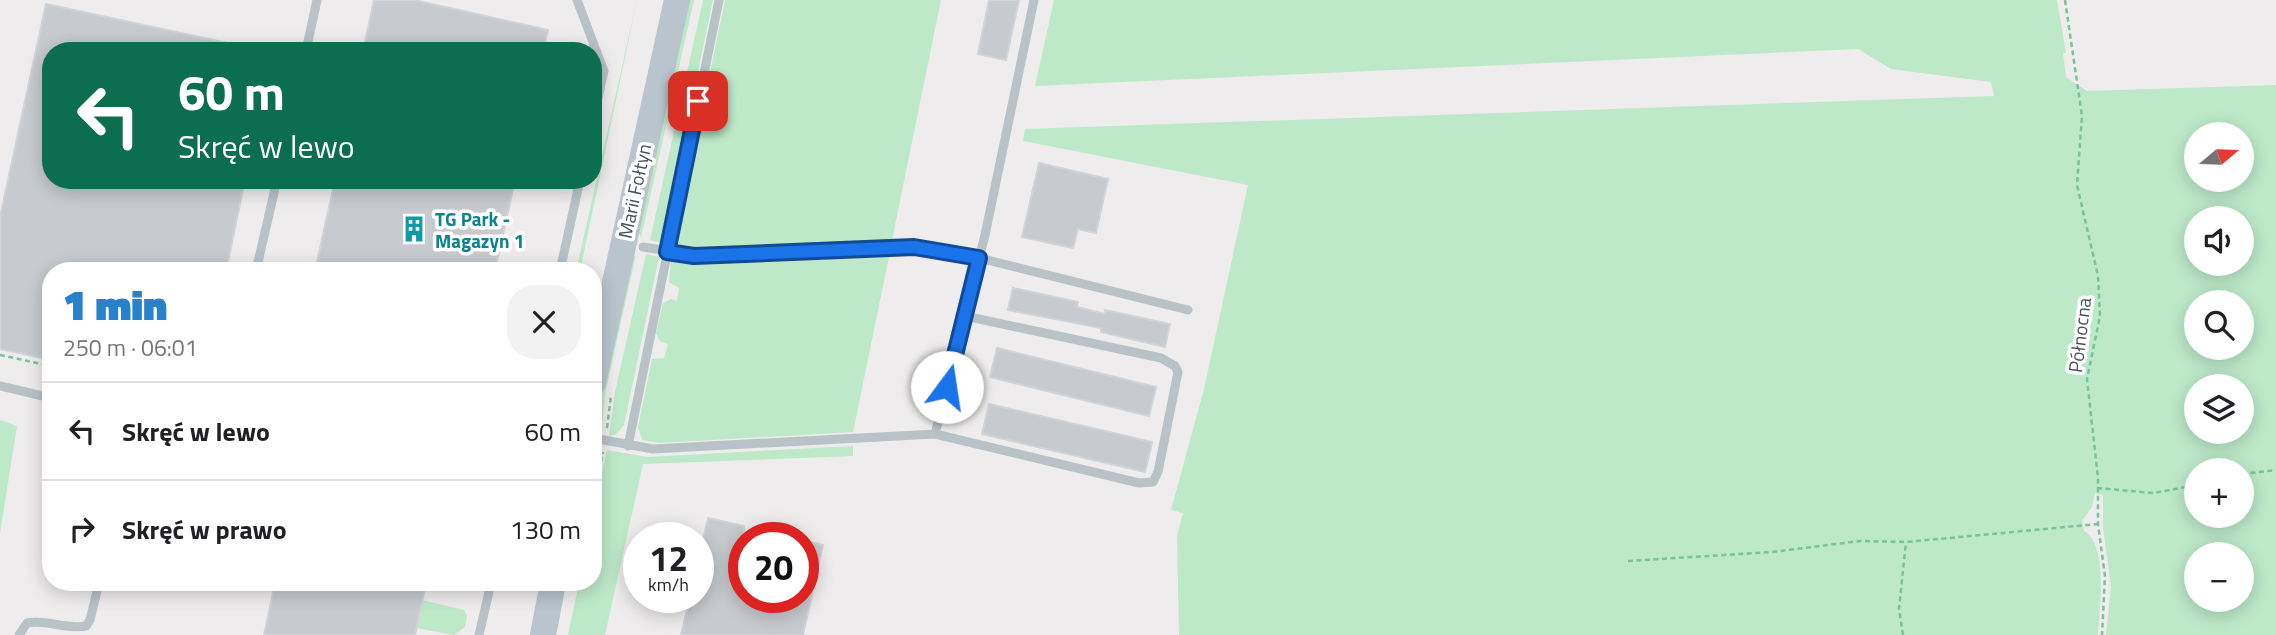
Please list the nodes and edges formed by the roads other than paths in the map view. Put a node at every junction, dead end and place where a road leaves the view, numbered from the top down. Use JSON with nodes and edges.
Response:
{"nodes":[{"id":1,"x":317,"y":0,"type":"edge"},
{"id":2,"x":577,"y":0,"type":"edge"},
{"id":3,"x":677,"y":0,"type":"edge"},
{"id":4,"x":719,"y":0,"type":"edge"},
{"id":5,"x":1034,"y":0,"type":"edge"},
{"id":6,"x":308,"y":42,"type":"edge"},
{"id":7,"x":593,"y":42,"type":"edge"},
{"id":8,"x":275,"y":189,"type":"edge"},
{"id":9,"x":578,"y":189,"type":"edge"},
{"id":10,"x":643,"y":247,"type":"dead end"},
{"id":11,"x":667,"y":252,"type":"junction"},
{"id":12,"x":979,"y":258,"type":"junction"},
{"id":13,"x":258,"y":262,"type":"edge"},
{"id":14,"x":562,"y":262,"type":"edge"},
{"id":15,"x":1188,"y":310,"type":"dead end"},
{"id":16,"x":965,"y":316,"type":"junction"},
{"id":17,"x":602,"y":342,"type":"edge"},
{"id":18,"x":0,"y":386,"type":"edge"},
{"id":19,"x":42,"y":396,"type":"edge"},
{"id":20,"x":935,"y":434,"type":"junction"},
{"id":21,"x":602,"y":440,"type":"edge"},
{"id":22,"x":628,"y":446,"type":"junction"},
{"id":23,"x":97,"y":591,"type":"edge"},
{"id":24,"x":489,"y":591,"type":"edge"},
{"id":25,"x":552,"y":591,"type":"edge"},
{"id":26,"x":19,"y":635,"type":"edge"},
{"id":27,"x":480,"y":635,"type":"edge"},
{"id":28,"x":543,"y":635,"type":"edge"}],
"edges":[{"from":1,"to":6,"type":"lane"},
{"from":2,"to":7,"type":"lane"},
{"from":3,"to":17,"type":"street","name":"Marii Fołtyn"},
{"from":4,"to":11,"type":"lane"},
{"from":5,"to":12,"type":"lane"},
{"from":8,"to":13,"type":"lane"},
{"from":9,"to":14,"type":"lane"},
{"from":10,"to":11,"type":"lane"},
{"from":11,"to":12,"type":"lane"},
{"from":11,"to":22,"type":"lane"},
{"from":12,"to":15,"type":"lane"},
{"from":12,"to":16,"type":"lane"},
{"from":16,"to":20,"type":"lane"},
{"from":16,"to":20,"type":"lane"},
{"from":18,"to":19,"type":"lane"},
{"from":20,"to":22,"type":"lane"},
{"from":21,"to":22,"type":"lane"},
{"from":23,"to":26,"type":"lane"},
{"from":24,"to":27,"type":"lane"},
{"from":25,"to":28,"type":"street"}]}
